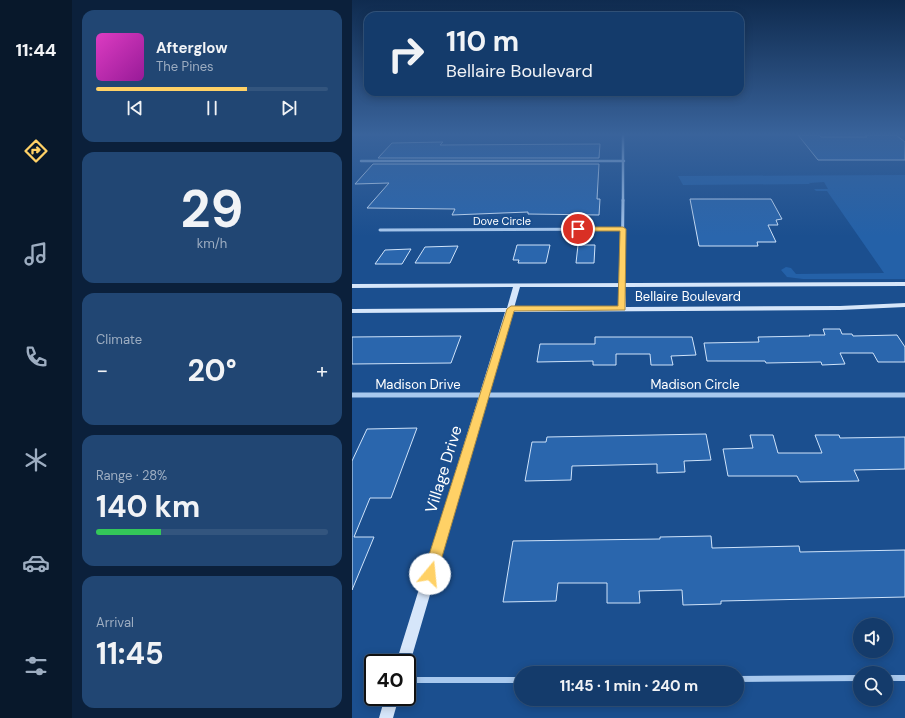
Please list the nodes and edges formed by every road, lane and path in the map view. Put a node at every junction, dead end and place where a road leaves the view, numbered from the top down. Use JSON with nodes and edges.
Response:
{"nodes":[{"id":1,"x":624,"y":169,"type":"edge"},
{"id":2,"x":623,"y":229,"type":"junction"},
{"id":3,"x":380,"y":230,"type":"dead end"},
{"id":4,"x":905,"y":284,"type":"edge"},
{"id":5,"x":622,"y":285,"type":"junction"},
{"id":6,"x":352,"y":286,"type":"edge"},
{"id":7,"x":517,"y":286,"type":"junction"},
{"id":8,"x":905,"y":305,"type":"edge"},
{"id":9,"x":511,"y":309,"type":"junction"},
{"id":10,"x":622,"y":309,"type":"junction"},
{"id":11,"x":352,"y":311,"type":"edge"},
{"id":12,"x":352,"y":395,"type":"edge"},
{"id":13,"x":905,"y":395,"type":"edge"},
{"id":14,"x":484,"y":396,"type":"junction"},
{"id":15,"x":406,"y":654,"type":"edge"},
{"id":16,"x":853,"y":678,"type":"edge"},
{"id":17,"x":893,"y":678,"type":"edge"},
{"id":18,"x":905,"y":678,"type":"edge"},
{"id":19,"x":744,"y":679,"type":"edge"},
{"id":20,"x":416,"y":680,"type":"edge"},
{"id":21,"x":514,"y":680,"type":"edge"},
{"id":22,"x":389,"y":706,"type":"edge"},
{"id":23,"x":386,"y":718,"type":"edge"}],
"edges":[{"from":1,"to":2,"type":"street"},
{"from":2,"to":3,"type":"street","name":"Dove Circle"},
{"from":2,"to":5,"type":"street"},
{"from":4,"to":5,"type":"main road","name":"Bellaire Boulevard"},
{"from":5,"to":7,"type":"main road","name":"Bellaire Boulevard"},
{"from":5,"to":10,"type":"main road"},
{"from":6,"to":7,"type":"main road","name":"Bellaire Boulevard"},
{"from":7,"to":9,"type":"main road","name":"Village Drive"},
{"from":8,"to":10,"type":"main road","name":"Bellaire Boulevard"},
{"from":9,"to":10,"type":"main road","name":"Bellaire Boulevard"},
{"from":9,"to":11,"type":"main road","name":"Bellaire Boulevard"},
{"from":9,"to":14,"type":"main road","name":"Village Drive"},
{"from":12,"to":14,"type":"street","name":"Madison Drive"},
{"from":13,"to":14,"type":"street","name":"Madison Circle"},
{"from":14,"to":15,"type":"main road","name":"Village Drive"},
{"from":16,"to":19,"type":"street"},
{"from":17,"to":18,"type":"street"},
{"from":20,"to":21,"type":"street"},
{"from":22,"to":23,"type":"main road"}]}
